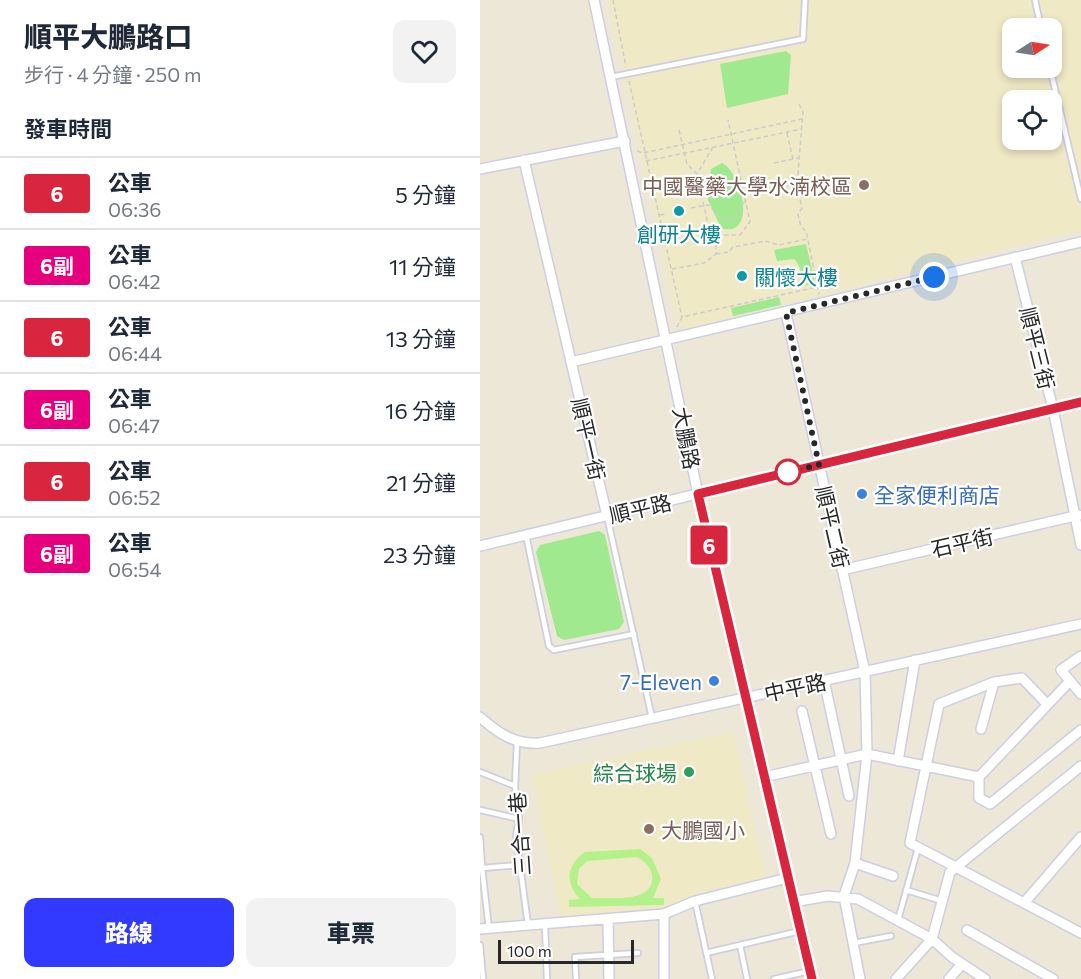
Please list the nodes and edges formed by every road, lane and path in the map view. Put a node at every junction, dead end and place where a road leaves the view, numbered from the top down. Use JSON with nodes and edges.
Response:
{"nodes":[{"id":1,"x":594,"y":0,"type":"edge"},
{"id":2,"x":613,"y":0,"type":"edge"},
{"id":3,"x":805,"y":0,"type":"edge"},
{"id":4,"x":1035,"y":0,"type":"edge"},
{"id":5,"x":1039,"y":18,"type":"edge"},
{"id":6,"x":627,"y":73,"type":"junction"},
{"id":7,"x":611,"y":77,"type":"junction"},
{"id":8,"x":1052,"y":78,"type":"edge"},
{"id":9,"x":800,"y":104,"type":"dead end"},
{"id":10,"x":803,"y":118,"type":"junction"},
{"id":11,"x":728,"y":120,"type":"dead end"},
{"id":12,"x":638,"y":123,"type":"junction"},
{"id":13,"x":631,"y":125,"type":"dead end"},
{"id":14,"x":802,"y":129,"type":"junction"},
{"id":15,"x":679,"y":130,"type":"dead end"},
{"id":16,"x":787,"y":132,"type":"junction"},
{"id":17,"x":731,"y":134,"type":"junction"},
{"id":18,"x":625,"y":141,"type":"junction"},
{"id":19,"x":732,"y":143,"type":"junction"},
{"id":20,"x":683,"y":144,"type":"junction"},
{"id":21,"x":713,"y":147,"type":"junction"},
{"id":22,"x":637,"y":152,"type":"dead end"},
{"id":23,"x":643,"y":153,"type":"junction"},
{"id":24,"x":684,"y":153,"type":"junction"},
{"id":25,"x":799,"y":157,"type":"junction"},
{"id":26,"x":793,"y":159,"type":"junction"},
{"id":27,"x":524,"y":160,"type":"junction"},
{"id":28,"x":645,"y":162,"type":"junction"},
{"id":29,"x":774,"y":163,"type":"dead end"},
{"id":30,"x":480,"y":169,"type":"edge"},
{"id":31,"x":697,"y":174,"type":"junction"},
{"id":32,"x":797,"y":184,"type":"junction"},
{"id":33,"x":779,"y":187,"type":"dead end"},
{"id":34,"x":1081,"y":199,"type":"edge"},
{"id":35,"x":745,"y":201,"type":"junction"},
{"id":36,"x":703,"y":206,"type":"junction"},
{"id":37,"x":691,"y":208,"type":"dead end"},
{"id":38,"x":666,"y":214,"type":"dead end"},
{"id":39,"x":659,"y":215,"type":"junction"},
{"id":40,"x":721,"y":236,"type":"junction"},
{"id":41,"x":808,"y":239,"type":"junction"},
{"id":42,"x":1081,"y":242,"type":"edge"},
{"id":43,"x":717,"y":254,"type":"junction"},
{"id":44,"x":1015,"y":257,"type":"junction"},
{"id":45,"x":671,"y":270,"type":"junction"},
{"id":46,"x":818,"y":286,"type":"junction"},
{"id":47,"x":820,"y":297,"type":"dead end"},
{"id":48,"x":786,"y":313,"type":"junction"},
{"id":49,"x":682,"y":317,"type":"junction"},
{"id":50,"x":677,"y":327,"type":"dead end"},
{"id":51,"x":667,"y":341,"type":"junction"},
{"id":52,"x":571,"y":362,"type":"junction"},
{"id":53,"x":1081,"y":402,"type":"edge"},
{"id":54,"x":1053,"y":409,"type":"junction"},
{"id":55,"x":819,"y":465,"type":"junction"},
{"id":56,"x":698,"y":494,"type":"junction"},
{"id":57,"x":1078,"y":515,"type":"edge"},
{"id":58,"x":607,"y":516,"type":"junction"},
{"id":59,"x":526,"y":535,"type":"junction"},
{"id":60,"x":1081,"y":545,"type":"edge"},
{"id":61,"x":480,"y":546,"type":"edge"},
{"id":62,"x":842,"y":570,"type":"junction"},
{"id":63,"x":1081,"y":624,"type":"edge"},
{"id":64,"x":634,"y":634,"type":"junction"},
{"id":65,"x":1081,"y":656,"type":"edge"},
{"id":66,"x":915,"y":660,"type":"junction"},
{"id":67,"x":865,"y":672,"type":"junction"},
{"id":68,"x":824,"y":680,"type":"junction"},
{"id":69,"x":1070,"y":681,"type":"junction"},
{"id":70,"x":994,"y":682,"type":"junction"},
{"id":71,"x":1081,"y":694,"type":"edge"},
{"id":72,"x":745,"y":698,"type":"junction"},
{"id":73,"x":1046,"y":703,"type":"junction"},
{"id":74,"x":802,"y":711,"type":"dead end"},
{"id":75,"x":480,"y":717,"type":"edge"},
{"id":76,"x":652,"y":718,"type":"junction"},
{"id":77,"x":981,"y":729,"type":"dead end"},
{"id":78,"x":1081,"y":730,"type":"edge"},
{"id":79,"x":517,"y":742,"type":"junction"},
{"id":80,"x":867,"y":754,"type":"junction"},
{"id":81,"x":841,"y":760,"type":"junction"},
{"id":82,"x":898,"y":761,"type":"junction"},
{"id":83,"x":815,"y":766,"type":"junction"},
{"id":84,"x":926,"y":766,"type":"junction"},
{"id":85,"x":1081,"y":766,"type":"edge"},
{"id":86,"x":480,"y":772,"type":"edge"},
{"id":87,"x":764,"y":777,"type":"junction"},
{"id":88,"x":979,"y":777,"type":"junction"},
{"id":89,"x":515,"y":786,"type":"junction"},
{"id":90,"x":849,"y":796,"type":"dead end"},
{"id":91,"x":480,"y":810,"type":"edge"},
{"id":92,"x":519,"y":819,"type":"junction"},
{"id":93,"x":831,"y":834,"type":"dead end"},
{"id":94,"x":480,"y":837,"type":"edge"},
{"id":95,"x":1081,"y":837,"type":"edge"},
{"id":96,"x":918,"y":848,"type":"junction"},
{"id":97,"x":855,"y":864,"type":"junction"},
{"id":98,"x":520,"y":865,"type":"junction"},
{"id":99,"x":482,"y":868,"type":"junction"},
{"id":100,"x":955,"y":869,"type":"junction"},
{"id":101,"x":892,"y":876,"type":"dead end"},
{"id":102,"x":788,"y":878,"type":"junction"},
{"id":103,"x":906,"y":890,"type":"junction"},
{"id":104,"x":844,"y":896,"type":"junction"},
{"id":105,"x":695,"y":901,"type":"junction"},
{"id":106,"x":942,"y":901,"type":"junction"},
{"id":107,"x":793,"y":902,"type":"junction"},
{"id":108,"x":1024,"y":903,"type":"junction"},
{"id":109,"x":664,"y":914,"type":"junction"},
{"id":110,"x":608,"y":919,"type":"junction"},
{"id":111,"x":898,"y":920,"type":"junction"},
{"id":112,"x":528,"y":925,"type":"junction"},
{"id":113,"x":545,"y":925,"type":"junction"},
{"id":114,"x":485,"y":929,"type":"edge"},
{"id":115,"x":967,"y":930,"type":"dead end"},
{"id":116,"x":800,"y":931,"type":"junction"},
{"id":117,"x":1081,"y":933,"type":"edge"},
{"id":118,"x":891,"y":936,"type":"dead end"},
{"id":119,"x":932,"y":939,"type":"junction"},
{"id":120,"x":854,"y":944,"type":"junction"},
{"id":121,"x":480,"y":945,"type":"edge"},
{"id":122,"x":740,"y":945,"type":"junction"},
{"id":123,"x":638,"y":953,"type":"dead end"},
{"id":124,"x":706,"y":953,"type":"junction"},
{"id":125,"x":609,"y":955,"type":"junction"},
{"id":126,"x":962,"y":964,"type":"junction"},
{"id":127,"x":811,"y":975,"type":"edge"},
{"id":128,"x":483,"y":979,"type":"edge"},
{"id":129,"x":547,"y":979,"type":"edge"},
{"id":130,"x":576,"y":979,"type":"edge"},
{"id":131,"x":609,"y":979,"type":"edge"},
{"id":132,"x":664,"y":979,"type":"edge"},
{"id":133,"x":712,"y":979,"type":"edge"},
{"id":134,"x":747,"y":979,"type":"edge"},
{"id":135,"x":774,"y":979,"type":"edge"},
{"id":136,"x":861,"y":979,"type":"edge"},
{"id":137,"x":896,"y":979,"type":"edge"},
{"id":138,"x":949,"y":979,"type":"edge"},
{"id":139,"x":985,"y":979,"type":"edge"},
{"id":140,"x":1053,"y":979,"type":"edge"}],
"edges":[{"from":1,"to":7,"type":"street","name":"大鵬路"},
{"from":2,"to":6,"type":"path"},
{"from":3,"to":6,"type":"lane"},
{"from":4,"to":5,"type":"lane"},
{"from":6,"to":7,"type":"lane"},
{"from":6,"to":12,"type":"path"},
{"from":7,"to":18,"type":"street","name":"大鵬路"},
{"from":8,"to":34,"type":"lane"},
{"from":9,"to":10,"type":"path"},
{"from":10,"to":14,"type":"path"},
{"from":10,"to":17,"type":"path"},
{"from":11,"to":17,"type":"path"},
{"from":12,"to":13,"type":"path"},
{"from":12,"to":23,"type":"path"},
{"from":14,"to":16,"type":"path"},
{"from":14,"to":25,"type":"path"},
{"from":15,"to":20,"type":"path"},
{"from":16,"to":19,"type":"path"},
{"from":16,"to":26,"type":"path"},
{"from":17,"to":19,"type":"path"},
{"from":17,"to":20,"type":"path"},
{"from":18,"to":27,"type":"street"},
{"from":18,"to":51,"type":"street","name":"大鵬路"},
{"from":19,"to":21,"type":"path"},
{"from":19,"to":35,"type":"path"},
{"from":20,"to":23,"type":"path"},
{"from":20,"to":24,"type":"path"},
{"from":21,"to":24,"type":"path"},
{"from":21,"to":31,"type":"path"},
{"from":22,"to":23,"type":"path"},
{"from":23,"to":28,"type":"path"},
{"from":24,"to":28,"type":"path"},
{"from":24,"to":31,"type":"path"},
{"from":25,"to":26,"type":"path"},
{"from":25,"to":32,"type":"path"},
{"from":26,"to":29,"type":"path"},
{"from":27,"to":30,"type":"street"},
{"from":27,"to":52,"type":"street","name":"順平一街"},
{"from":28,"to":39,"type":"path"},
{"from":31,"to":36,"type":"path"},
{"from":32,"to":33,"type":"path"},
{"from":32,"to":41,"type":"path"},
{"from":35,"to":36,"type":"path"},
{"from":35,"to":40,"type":"path"},
{"from":36,"to":37,"type":"path"},
{"from":36,"to":40,"type":"path"},
{"from":38,"to":39,"type":"path"},
{"from":39,"to":45,"type":"path"},
{"from":40,"to":43,"type":"path"},
{"from":41,"to":43,"type":"path"},
{"from":41,"to":46,"type":"path"},
{"from":42,"to":44,"type":"street"},
{"from":43,"to":45,"type":"path"},
{"from":44,"to":48,"type":"street"},
{"from":44,"to":54,"type":"street","name":"順平三街"},
{"from":45,"to":49,"type":"path"},
{"from":46,"to":47,"type":"path"},
{"from":46,"to":49,"type":"path"},
{"from":48,"to":51,"type":"street"},
{"from":48,"to":55,"type":"street","name":"順平二街"},
{"from":49,"to":50,"type":"path"},
{"from":51,"to":52,"type":"street"},
{"from":51,"to":56,"type":"street","name":"大鵬路"},
{"from":52,"to":58,"type":"street","name":"順平一街"},
{"from":53,"to":54,"type":"street","name":"順平路"},
{"from":54,"to":55,"type":"street","name":"順平路"},
{"from":54,"to":57,"type":"street","name":"順平三街"},
{"from":55,"to":56,"type":"street","name":"順平路"},
{"from":55,"to":62,"type":"street","name":"順平二街"},
{"from":56,"to":58,"type":"street","name":"順平路"},
{"from":56,"to":72,"type":"street","name":"大鵬路"},
{"from":57,"to":60,"type":"street","name":"順平三街"},
{"from":57,"to":62,"type":"street","name":"石平街"},
{"from":58,"to":59,"type":"street","name":"順平路"},
{"from":58,"to":64,"type":"lane","name":"順平一街"},
{"from":59,"to":61,"type":"street","name":"順平路"},
{"from":59,"to":64,"type":"lane"},
{"from":62,"to":67,"type":"street","name":"順平二街"},
{"from":63,"to":66,"type":"street","name":"中平路"},
{"from":64,"to":76,"type":"lane","name":"順平一街"},
{"from":65,"to":69,"type":"street"},
{"from":66,"to":67,"type":"street","name":"中平路"},
{"from":66,"to":82,"type":"street"},
{"from":67,"to":68,"type":"street","name":"中平路"},
{"from":67,"to":80,"type":"street","name":"順平二街"},
{"from":68,"to":72,"type":"street","name":"中平路"},
{"from":68,"to":81,"type":"street"},
{"from":69,"to":71,"type":"street"},
{"from":69,"to":73,"type":"street"},
{"from":70,"to":73,"type":"street"},
{"from":70,"to":77,"type":"street"},
{"from":70,"to":84,"type":"street"},
{"from":72,"to":76,"type":"street","name":"中平路"},
{"from":72,"to":87,"type":"street","name":"大鵬路"},
{"from":73,"to":88,"type":"street"},
{"from":74,"to":83,"type":"street"},
{"from":75,"to":79,"type":"street"},
{"from":76,"to":79,"type":"street","name":"中平路"},
{"from":78,"to":88,"type":"street"},
{"from":79,"to":89,"type":"lane","name":"三合一巷"},
{"from":80,"to":81,"type":"street"},
{"from":80,"to":82,"type":"street"},
{"from":80,"to":97,"type":"street","name":"順平二街"},
{"from":81,"to":83,"type":"street"},
{"from":81,"to":90,"type":"street"},
{"from":82,"to":84,"type":"street"},
{"from":83,"to":87,"type":"street"},
{"from":83,"to":93,"type":"street"},
{"from":84,"to":88,"type":"street"},
{"from":84,"to":96,"type":"street"},
{"from":85,"to":100,"type":"street"},
{"from":86,"to":89,"type":"lane"},
{"from":87,"to":102,"type":"street","name":"大鵬路"},
{"from":89,"to":92,"type":"lane","name":"三合一巷"},
{"from":91,"to":92,"type":"lane"},
{"from":92,"to":98,"type":"lane","name":"三合一巷"},
{"from":94,"to":99,"type":"lane"},
{"from":95,"to":108,"type":"street"},
{"from":96,"to":100,"type":"street"},
{"from":96,"to":103,"type":"lane"},
{"from":97,"to":101,"type":"street"},
{"from":97,"to":104,"type":"street","name":"順平二街"},
{"from":98,"to":99,"type":"lane"},
{"from":98,"to":112,"type":"lane","name":"三合一巷"},
{"from":99,"to":114,"type":"lane"},
{"from":100,"to":106,"type":"street"},
{"from":100,"to":108,"type":"street"},
{"from":102,"to":105,"type":"street"},
{"from":102,"to":107,"type":"street","name":"大鵬路"},
{"from":103,"to":106,"type":"lane"},
{"from":103,"to":111,"type":"lane"},
{"from":104,"to":107,"type":"street"},
{"from":104,"to":111,"type":"street"},
{"from":104,"to":120,"type":"street"},
{"from":105,"to":109,"type":"street"},
{"from":105,"to":124,"type":"lane"},
{"from":106,"to":119,"type":"street"},
{"from":107,"to":116,"type":"street","name":"大鵬路"},
{"from":108,"to":117,"type":"street"},
{"from":109,"to":110,"type":"street"},
{"from":109,"to":132,"type":"street"},
{"from":110,"to":113,"type":"street"},
{"from":110,"to":125,"type":"street"},
{"from":111,"to":119,"type":"street"},
{"from":112,"to":113,"type":"street"},
{"from":112,"to":114,"type":"street"},
{"from":113,"to":129,"type":"lane"},
{"from":115,"to":140,"type":"street"},
{"from":116,"to":122,"type":"lane"},
{"from":116,"to":127,"type":"street","name":"大鵬路"},
{"from":118,"to":120,"type":"lane"},
{"from":119,"to":126,"type":"street"},
{"from":119,"to":137,"type":"street"},
{"from":120,"to":136,"type":"street"},
{"from":121,"to":128,"type":"lane"},
{"from":122,"to":124,"type":"lane"},
{"from":122,"to":134,"type":"lane"},
{"from":123,"to":125,"type":"lane"},
{"from":124,"to":133,"type":"lane"},
{"from":125,"to":130,"type":"lane"},
{"from":125,"to":131,"type":"street"},
{"from":126,"to":138,"type":"street"},
{"from":126,"to":139,"type":"street"},
{"from":127,"to":135,"type":"lane"}]}
